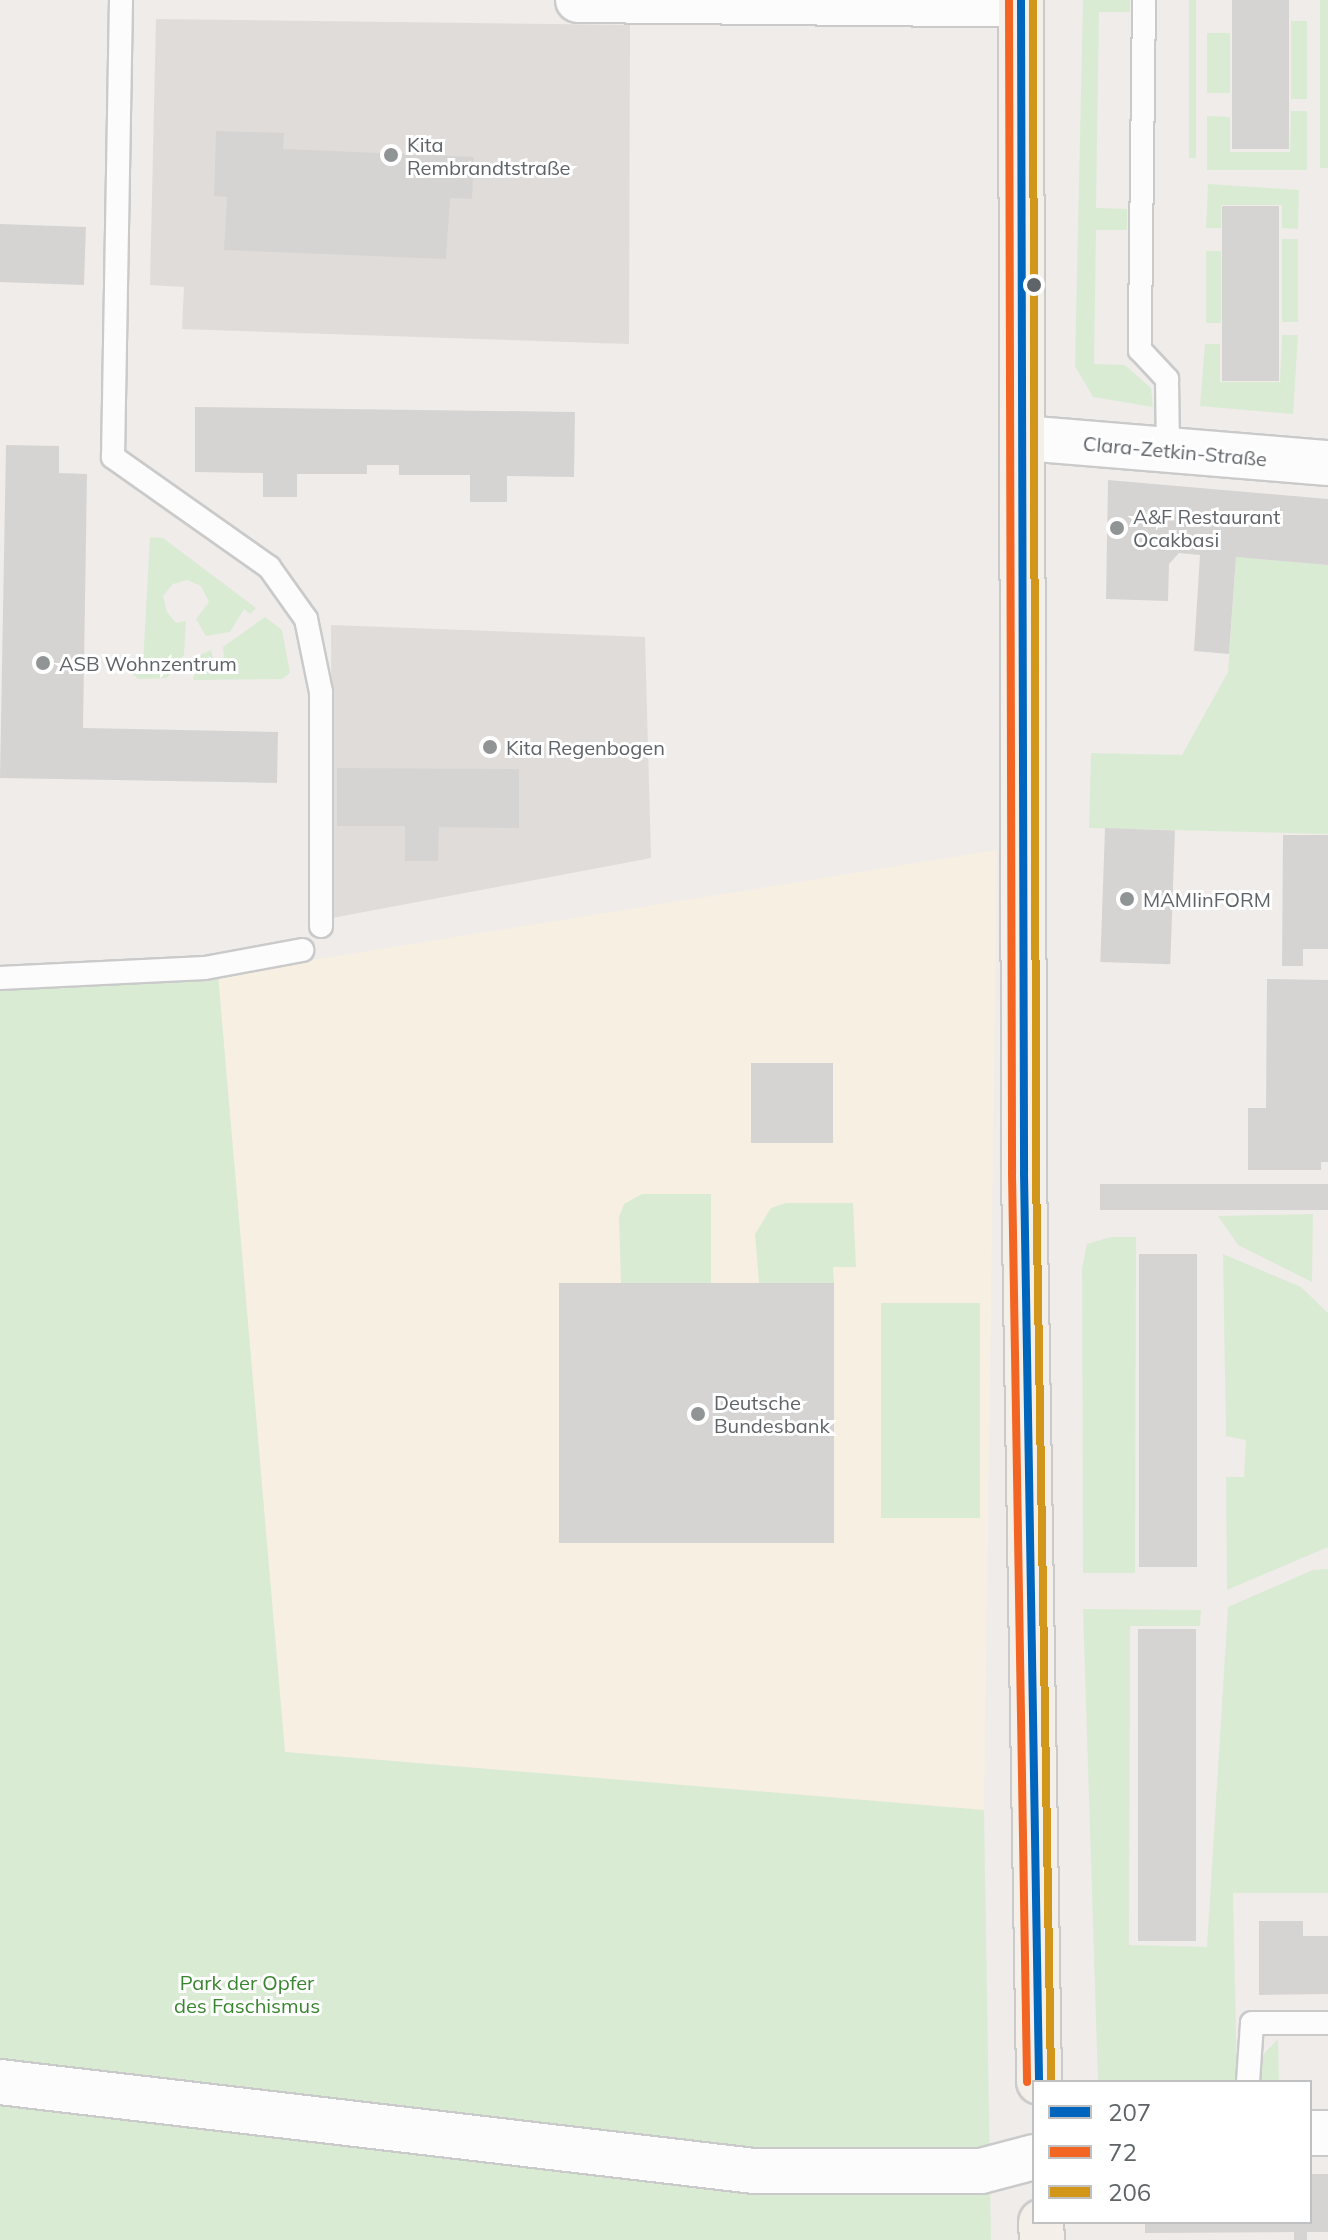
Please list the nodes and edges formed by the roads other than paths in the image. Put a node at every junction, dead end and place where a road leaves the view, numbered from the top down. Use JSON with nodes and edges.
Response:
{"nodes":[{"id":1,"x":121,"y":0,"type":"edge"},
{"id":2,"x":578,"y":0,"type":"edge"},
{"id":3,"x":1144,"y":0,"type":"edge"},
{"id":4,"x":1021,"y":2,"type":"edge"},
{"id":5,"x":1023,"y":438,"type":"junction"},
{"id":6,"x":1168,"y":450,"type":"junction"},
{"id":7,"x":1328,"y":463,"type":"edge"},
{"id":8,"x":321,"y":926,"type":"dead end"},
{"id":9,"x":302,"y":950,"type":"dead end"},
{"id":10,"x":0,"y":978,"type":"edge"},
{"id":11,"x":1328,"y":2023,"type":"edge"},
{"id":12,"x":1039,"y":2080,"type":"edge"},
{"id":13,"x":1248,"y":2080,"type":"edge"},
{"id":14,"x":0,"y":2082,"type":"edge"},
{"id":15,"x":1032,"y":2158,"type":"edge"}],
"edges":[{"from":1,"to":8,"type":"lane"},
{"from":2,"to":4,"type":"street"},
{"from":3,"to":6,"type":"lane"},
{"from":4,"to":5,"type":"main road"},
{"from":5,"to":6,"type":"street","name":"Clara-Zetkin-Straße"},
{"from":5,"to":12,"type":"main road"},
{"from":6,"to":7,"type":"street","name":"Clara-Zetkin-Straße"},
{"from":9,"to":10,"type":"lane"},
{"from":11,"to":13,"type":"lane"},
{"from":14,"to":15,"type":"street"}]}
